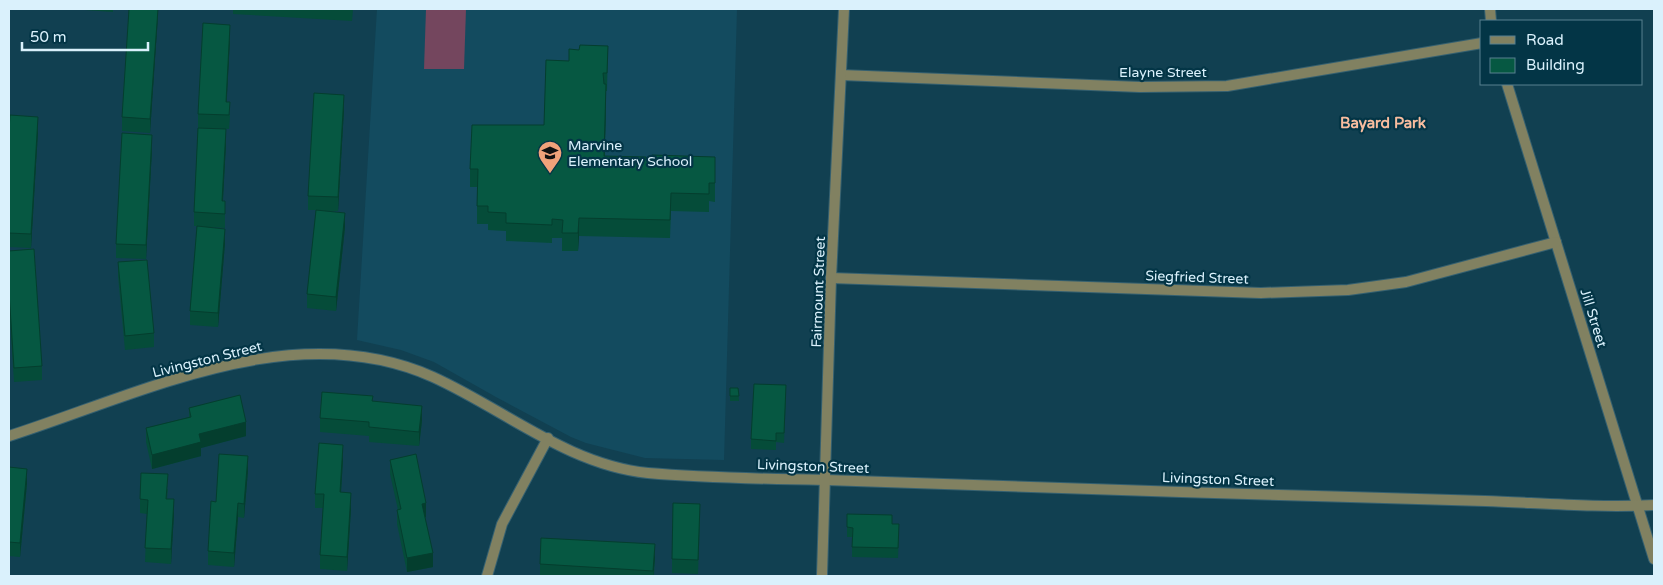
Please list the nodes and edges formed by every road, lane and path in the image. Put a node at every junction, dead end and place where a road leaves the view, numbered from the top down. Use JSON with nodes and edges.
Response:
{"nodes":[{"id":1,"x":844,"y":9,"type":"edge"},
{"id":2,"x":1480,"y":43,"type":"edge"},
{"id":3,"x":841,"y":75,"type":"junction"},
{"id":4,"x":1507,"y":85,"type":"edge"},
{"id":5,"x":1556,"y":242,"type":"junction"},
{"id":6,"x":831,"y":278,"type":"junction"},
{"id":7,"x":9,"y":436,"type":"edge"},
{"id":8,"x":548,"y":438,"type":"junction"},
{"id":9,"x":825,"y":480,"type":"junction"},
{"id":10,"x":1654,"y":505,"type":"edge"},
{"id":11,"x":1638,"y":506,"type":"junction"},
{"id":12,"x":1654,"y":559,"type":"edge"},
{"id":13,"x":822,"y":575,"type":"edge"},
{"id":14,"x":487,"y":576,"type":"edge"}],
"edges":[{"from":1,"to":3,"type":"street","name":"Fairmount Street"},
{"from":2,"to":3,"type":"street","name":"Elayne Street"},
{"from":3,"to":6,"type":"street","name":"Fairmount Street"},
{"from":4,"to":5,"type":"street","name":"Jill Street"},
{"from":5,"to":6,"type":"street","name":"Siegfried Street"},
{"from":5,"to":11,"type":"street","name":"Jill Street"},
{"from":6,"to":9,"type":"street","name":"Fairmount Street"},
{"from":7,"to":8,"type":"street","name":"Livingston Street"},
{"from":8,"to":9,"type":"street","name":"Livingston Street"},
{"from":8,"to":14,"type":"street"},
{"from":9,"to":11,"type":"street","name":"Livingston Street"},
{"from":9,"to":13,"type":"street","name":"Fairmount Street"},
{"from":10,"to":11,"type":"street","name":"Livingston Street"},
{"from":11,"to":12,"type":"street","name":"Jill Street"}]}
